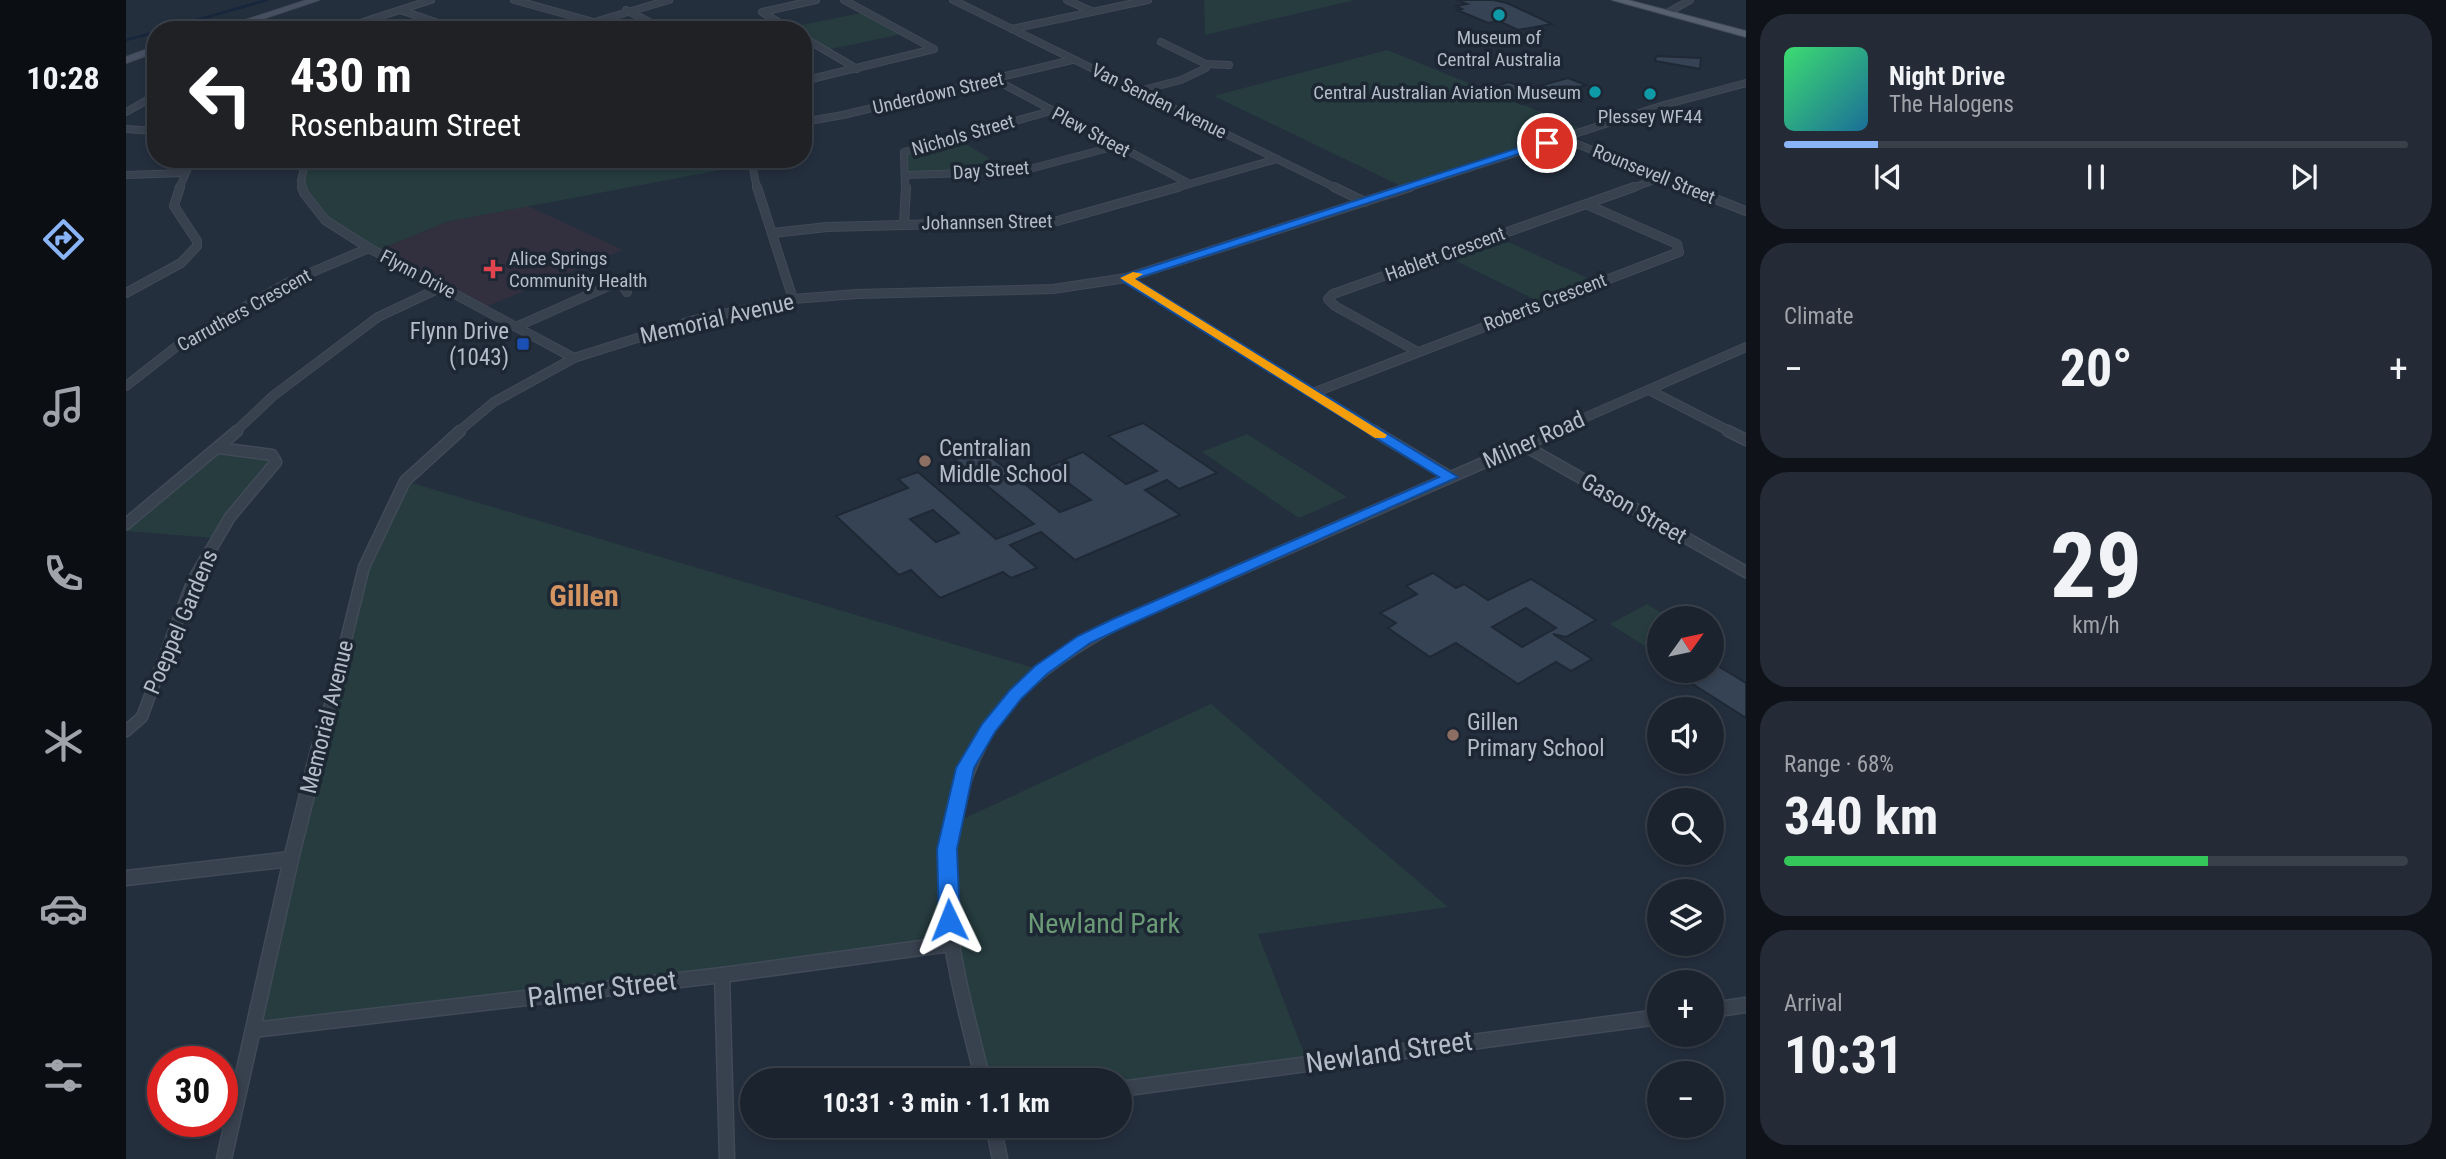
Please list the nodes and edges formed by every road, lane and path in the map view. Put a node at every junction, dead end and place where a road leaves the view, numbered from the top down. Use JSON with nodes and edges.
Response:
{"nodes":[{"id":1,"x":315,"y":0,"type":"edge"},
{"id":2,"x":431,"y":0,"type":"edge"},
{"id":3,"x":514,"y":0,"type":"edge"},
{"id":4,"x":539,"y":0,"type":"edge"},
{"id":5,"x":669,"y":0,"type":"edge"},
{"id":6,"x":816,"y":0,"type":"edge"},
{"id":7,"x":844,"y":0,"type":"edge"},
{"id":8,"x":953,"y":0,"type":"edge"},
{"id":9,"x":1068,"y":0,"type":"edge"},
{"id":10,"x":1148,"y":0,"type":"edge"},
{"id":11,"x":1617,"y":0,"type":"edge"},
{"id":12,"x":1690,"y":0,"type":"edge"},
{"id":13,"x":528,"y":4,"type":"junction"},
{"id":14,"x":400,"y":10,"type":"junction"},
{"id":15,"x":626,"y":10,"type":"junction"},
{"id":16,"x":1091,"y":11,"type":"junction"},
{"id":17,"x":1669,"y":12,"type":"junction"},
{"id":18,"x":248,"y":21,"type":"edge"},
{"id":19,"x":366,"y":21,"type":"edge"},
{"id":20,"x":432,"y":21,"type":"edge"},
{"id":21,"x":590,"y":21,"type":"joint"},
{"id":22,"x":647,"y":21,"type":"edge"},
{"id":23,"x":776,"y":21,"type":"edge"},
{"id":24,"x":1012,"y":29,"type":"junction"},
{"id":25,"x":1746,"y":34,"type":"edge"},
{"id":26,"x":812,"y":42,"type":"edge"},
{"id":27,"x":1161,"y":42,"type":"dead end"},
{"id":28,"x":147,"y":52,"type":"edge"},
{"id":29,"x":126,"y":60,"type":"edge"},
{"id":30,"x":1072,"y":60,"type":"junction"},
{"id":31,"x":1206,"y":64,"type":"junction"},
{"id":32,"x":1229,"y":65,"type":"dead end"},
{"id":33,"x":857,"y":69,"type":"junction"},
{"id":34,"x":812,"y":79,"type":"edge"},
{"id":35,"x":995,"y":79,"type":"junction"},
{"id":36,"x":1746,"y":83,"type":"edge"},
{"id":37,"x":1734,"y":86,"type":"junction"},
{"id":38,"x":1139,"y":91,"type":"junction"},
{"id":39,"x":1746,"y":91,"type":"edge"},
{"id":40,"x":147,"y":99,"type":"edge"},
{"id":41,"x":1051,"y":111,"type":"junction"},
{"id":42,"x":126,"y":112,"type":"edge"},
{"id":43,"x":812,"y":120,"type":"edge"},
{"id":44,"x":126,"y":129,"type":"edge"},
{"id":45,"x":147,"y":130,"type":"edge"},
{"id":46,"x":1562,"y":138,"type":"junction"},
{"id":47,"x":1116,"y":146,"type":"junction"},
{"id":48,"x":1277,"y":159,"type":"junction"},
{"id":49,"x":187,"y":168,"type":"edge"},
{"id":50,"x":304,"y":168,"type":"edge"},
{"id":51,"x":753,"y":168,"type":"edge"},
{"id":52,"x":184,"y":173,"type":"junction"},
{"id":53,"x":906,"y":174,"type":"junction"},
{"id":54,"x":126,"y":175,"type":"edge"},
{"id":55,"x":1661,"y":177,"type":"junction"},
{"id":56,"x":1188,"y":183,"type":"junction"},
{"id":57,"x":1365,"y":202,"type":"junction"},
{"id":58,"x":1588,"y":205,"type":"junction"},
{"id":59,"x":1746,"y":211,"type":"edge"},
{"id":60,"x":904,"y":224,"type":"junction"},
{"id":61,"x":773,"y":233,"type":"junction"},
{"id":62,"x":369,"y":248,"type":"junction"},
{"id":63,"x":1126,"y":278,"type":"junction"},
{"id":64,"x":442,"y":287,"type":"junction"},
{"id":65,"x":627,"y":292,"type":"dead end"},
{"id":66,"x":126,"y":293,"type":"edge"},
{"id":67,"x":793,"y":299,"type":"junction"},
{"id":68,"x":518,"y":326,"type":"junction"},
{"id":69,"x":1746,"y":347,"type":"edge"},
{"id":70,"x":1418,"y":352,"type":"junction"},
{"id":71,"x":573,"y":358,"type":"junction"},
{"id":72,"x":126,"y":386,"type":"edge"},
{"id":73,"x":1649,"y":390,"type":"junction"},
{"id":74,"x":1313,"y":393,"type":"junction"},
{"id":75,"x":1746,"y":440,"type":"edge"},
{"id":76,"x":1523,"y":445,"type":"junction"},
{"id":77,"x":219,"y":448,"type":"junction"},
{"id":78,"x":1450,"y":477,"type":"junction"},
{"id":79,"x":126,"y":524,"type":"edge"},
{"id":80,"x":1746,"y":572,"type":"edge"},
{"id":81,"x":126,"y":731,"type":"edge"},
{"id":82,"x":291,"y":859,"type":"junction"},
{"id":83,"x":126,"y":878,"type":"edge"},
{"id":84,"x":950,"y":944,"type":"junction"},
{"id":85,"x":722,"y":975,"type":"junction"},
{"id":86,"x":1746,"y":1005,"type":"edge"},
{"id":87,"x":1724,"y":1008,"type":"edge"},
{"id":88,"x":1647,"y":1019,"type":"edge"},
{"id":89,"x":253,"y":1030,"type":"junction"},
{"id":90,"x":980,"y":1068,"type":"edge"},
{"id":91,"x":1132,"y":1087,"type":"edge"},
{"id":92,"x":996,"y":1138,"type":"edge"},
{"id":93,"x":224,"y":1159,"type":"edge"},
{"id":94,"x":727,"y":1159,"type":"edge"},
{"id":95,"x":1000,"y":1159,"type":"edge"}],
"edges":[{"from":1,"to":18,"type":"street"},
{"from":2,"to":14,"type":"street"},
{"from":3,"to":13,"type":"street"},
{"from":4,"to":13,"type":"street"},
{"from":5,"to":15,"type":"street"},
{"from":6,"to":23,"type":"street"},
{"from":7,"to":33,"type":"street"},
{"from":8,"to":24,"type":"street","name":"Van Senden Avenue"},
{"from":9,"to":16,"type":"street"},
{"from":10,"to":16,"type":"street"},
{"from":11,"to":17,"type":"main road"},
{"from":12,"to":17,"type":"street"},
{"from":13,"to":21,"type":"street"},
{"from":14,"to":19,"type":"street"},
{"from":14,"to":20,"type":"street"},
{"from":15,"to":21,"type":"street"},
{"from":15,"to":22,"type":"street"},
{"from":16,"to":24,"type":"street"},
{"from":17,"to":25,"type":"main road"},
{"from":24,"to":30,"type":"street","name":"Van Senden Avenue"},
{"from":26,"to":33,"type":"street"},
{"from":27,"to":31,"type":"street"},
{"from":28,"to":29,"type":"street"},
{"from":30,"to":35,"type":"street","name":"Underdown Street"},
{"from":30,"to":38,"type":"street","name":"Van Senden Avenue"},
{"from":31,"to":32,"type":"street"},
{"from":31,"to":38,"type":"street"},
{"from":33,"to":34,"type":"street"},
{"from":35,"to":41,"type":"street","name":"Plew Street"},
{"from":35,"to":43,"type":"street","name":"Underdown Street"},
{"from":36,"to":37,"type":"street","name":"Memorial Avenue"},
{"from":37,"to":39,"type":"street"},
{"from":37,"to":46,"type":"street","name":"Memorial Avenue"},
{"from":38,"to":48,"type":"street","name":"Van Senden Avenue"},
{"from":40,"to":42,"type":"street"},
{"from":41,"to":47,"type":"street","name":"Plew Street"},
{"from":41,"to":53,"type":"street","name":"Nichols Street"},
{"from":44,"to":45,"type":"street"},
{"from":46,"to":55,"type":"street","name":"Rounsevell Street"},
{"from":46,"to":57,"type":"street","name":"Memorial Avenue"},
{"from":47,"to":53,"type":"street","name":"Day Street"},
{"from":47,"to":56,"type":"street","name":"Plew Street"},
{"from":48,"to":56,"type":"street","name":"Johannsen Street"},
{"from":48,"to":57,"type":"street","name":"Van Senden Avenue"},
{"from":49,"to":52,"type":"street"},
{"from":50,"to":62,"type":"street","name":"Flynn Drive"},
{"from":51,"to":61,"type":"street"},
{"from":52,"to":54,"type":"street"},
{"from":52,"to":66,"type":"street"},
{"from":53,"to":60,"type":"street","name":"Nichols Street"},
{"from":55,"to":58,"type":"street","name":"Hablett Crescent"},
{"from":55,"to":59,"type":"street","name":"Rounsevell Street"},
{"from":56,"to":60,"type":"street","name":"Johannsen Street"},
{"from":57,"to":63,"type":"street","name":"Memorial Avenue"},
{"from":58,"to":70,"type":"street","name":"Hablett Crescent"},
{"from":58,"to":70,"type":"street","name":"Roberts Crescent"},
{"from":60,"to":61,"type":"street","name":"Johannsen Street"},
{"from":61,"to":67,"type":"street"},
{"from":62,"to":64,"type":"street","name":"Flynn Drive"},
{"from":62,"to":72,"type":"street","name":"Carruthers Crescent"},
{"from":63,"to":67,"type":"street","name":"Memorial Avenue"},
{"from":63,"to":74,"type":"street"},
{"from":64,"to":68,"type":"street","name":"Flynn Drive"},
{"from":64,"to":77,"type":"street"},
{"from":65,"to":68,"type":"street"},
{"from":67,"to":71,"type":"street","name":"Memorial Avenue"},
{"from":68,"to":71,"type":"street","name":"Flynn Drive"},
{"from":69,"to":73,"type":"street","name":"Milner Road"},
{"from":70,"to":74,"type":"street","name":"Roberts Crescent"},
{"from":71,"to":82,"type":"street","name":"Memorial Avenue"},
{"from":73,"to":75,"type":"street"},
{"from":73,"to":76,"type":"street","name":"Milner Road"},
{"from":74,"to":78,"type":"street"},
{"from":76,"to":78,"type":"street","name":"Milner Road"},
{"from":76,"to":80,"type":"street","name":"Gason Street"},
{"from":77,"to":79,"type":"street"},
{"from":77,"to":81,"type":"street","name":"Poeppel Gardens"},
{"from":78,"to":84,"type":"street","name":"Milner Road"},
{"from":82,"to":83,"type":"street"},
{"from":82,"to":89,"type":"street","name":"Memorial Avenue"},
{"from":84,"to":85,"type":"street","name":"Palmer Street"},
{"from":84,"to":90,"type":"street","name":"Milner Road"},
{"from":85,"to":89,"type":"street","name":"Palmer Street"},
{"from":85,"to":94,"type":"street"},
{"from":86,"to":87,"type":"street"},
{"from":88,"to":91,"type":"street","name":"Newland Street"},
{"from":89,"to":93,"type":"street","name":"Memorial Avenue"},
{"from":92,"to":95,"type":"street"}]}
